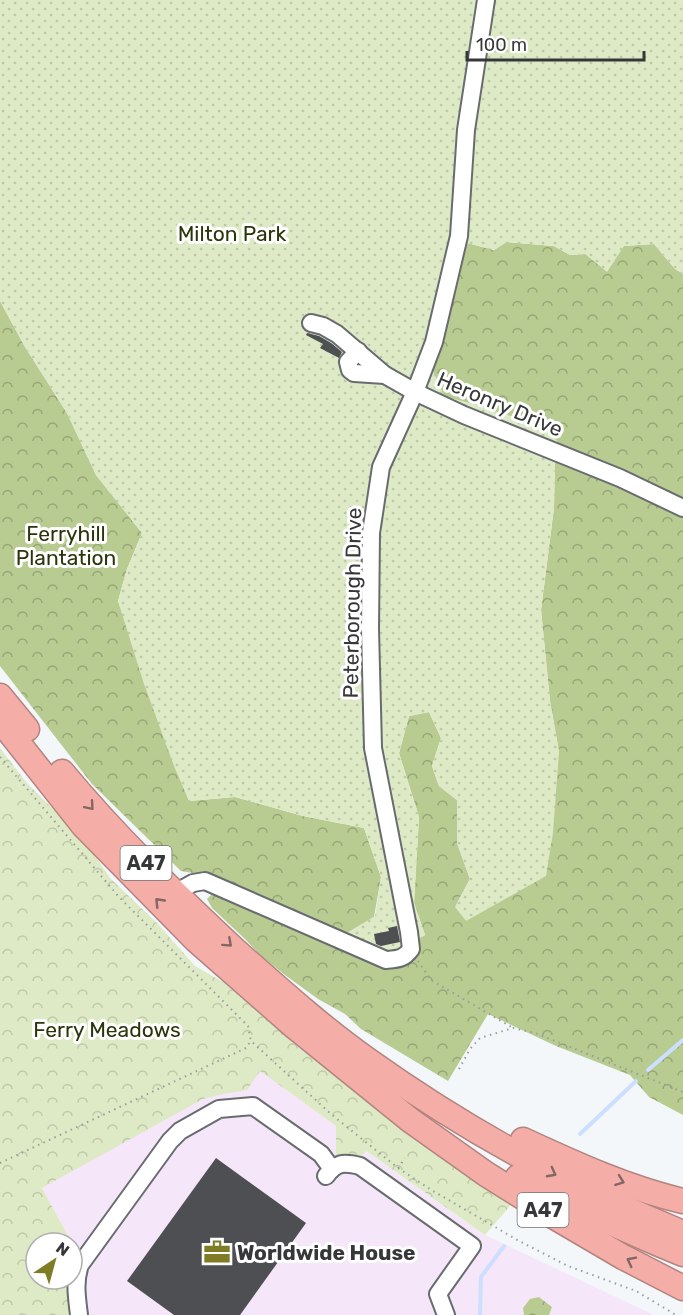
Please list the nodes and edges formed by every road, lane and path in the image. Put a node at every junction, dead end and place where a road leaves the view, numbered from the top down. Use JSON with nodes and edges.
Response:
{"nodes":[{"id":1,"x":486,"y":0,"type":"edge"},
{"id":2,"x":311,"y":323,"type":"dead end"},
{"id":3,"x":415,"y":392,"type":"junction"},
{"id":4,"x":683,"y":508,"type":"edge"},
{"id":5,"x":0,"y":696,"type":"edge"},
{"id":6,"x":0,"y":720,"type":"edge"},
{"id":7,"x":0,"y":757,"type":"edge"},
{"id":8,"x":175,"y":893,"type":"junction"},
{"id":9,"x":410,"y":940,"type":"junction"},
{"id":10,"x":302,"y":1021,"type":"junction"},
{"id":11,"x":513,"y":1028,"type":"junction"},
{"id":12,"x":251,"y":1041,"type":"junction"},
{"id":13,"x":459,"y":1069,"type":"dead end"},
{"id":14,"x":683,"y":1092,"type":"edge"},
{"id":15,"x":405,"y":1158,"type":"dead end"},
{"id":16,"x":0,"y":1163,"type":"edge"},
{"id":17,"x":398,"y":1168,"type":"junction"},
{"id":18,"x":683,"y":1201,"type":"edge"},
{"id":19,"x":683,"y":1233,"type":"edge"},
{"id":20,"x":683,"y":1254,"type":"edge"},
{"id":21,"x":683,"y":1288,"type":"edge"},
{"id":22,"x":79,"y":1315,"type":"edge"},
{"id":23,"x":446,"y":1315,"type":"edge"},
{"id":24,"x":676,"y":1315,"type":"edge"}],
"edges":[{"from":1,"to":3,"type":"street","name":"Peterborough Drive"},
{"from":2,"to":3,"type":"street","name":"Heronry Drive"},
{"from":3,"to":4,"type":"street","name":"Heronry Drive"},
{"from":3,"to":9,"type":"street","name":"Peterborough Drive"},
{"from":5,"to":8,"type":"highway","number":"A47","one_way":true},
{"from":10,"to":6,"type":"highway","number":"A47","one_way":true},
{"from":7,"to":12,"type":"path"},
{"from":8,"to":9,"type":"street"},
{"from":8,"to":10,"type":"highway","number":"A47","one_way":true},
{"from":9,"to":11,"type":"path"},
{"from":10,"to":18,"type":"highway","number":"A47","one_way":true},
{"from":10,"to":19,"type":"highway","number":"A47","one_way":true},
{"from":10,"to":20,"type":"highway","number":"A47"},
{"from":21,"to":10,"type":"highway","number":"A47","one_way":true},
{"from":11,"to":13,"type":"path"},
{"from":11,"to":14,"type":"path"},
{"from":12,"to":16,"type":"path"},
{"from":12,"to":17,"type":"path"},
{"from":15,"to":17,"type":"path"},
{"from":17,"to":24,"type":"path"},
{"from":22,"to":23,"type":"street"}]}
